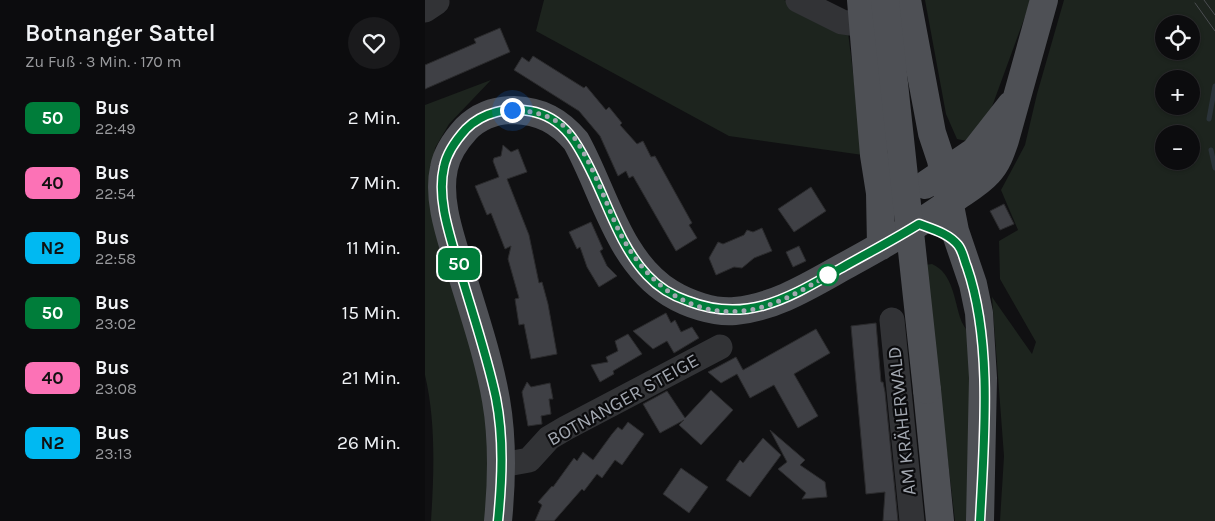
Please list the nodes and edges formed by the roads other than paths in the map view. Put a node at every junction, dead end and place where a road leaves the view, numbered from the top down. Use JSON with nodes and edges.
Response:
{"nodes":[{"id":1,"x":436,"y":0,"type":"edge"},
{"id":2,"x":798,"y":0,"type":"edge"},
{"id":3,"x":885,"y":0,"type":"edge"},
{"id":4,"x":907,"y":0,"type":"edge"},
{"id":5,"x":1044,"y":0,"type":"edge"},
{"id":6,"x":425,"y":10,"type":"edge"},
{"id":7,"x":862,"y":12,"type":"edge"},
{"id":8,"x":1017,"y":98,"type":"junction"},
{"id":9,"x":873,"y":128,"type":"junction"},
{"id":10,"x":935,"y":179,"type":"junction"},
{"id":11,"x":881,"y":193,"type":"junction"},
{"id":12,"x":935,"y":213,"type":"junction"},
{"id":13,"x":881,"y":246,"type":"junction"},
{"id":14,"x":892,"y":320,"type":"dead end"},
{"id":15,"x":720,"y":347,"type":"dead end"},
{"id":16,"x":502,"y":465,"type":"junction"},
{"id":17,"x":498,"y":521,"type":"edge"},
{"id":18,"x":912,"y":521,"type":"edge"},
{"id":19,"x":940,"y":521,"type":"edge"},
{"id":20,"x":980,"y":521,"type":"edge"}],
"edges":[{"from":1,"to":6,"type":"street"},
{"from":2,"to":7,"type":"street"},
{"from":3,"to":19,"type":"main road","name":"AM KRÄHERWALD","bridge":true},
{"from":4,"to":10,"type":"main road"},
{"from":5,"to":8,"type":"main road"},
{"from":7,"to":9,"type":"main road"},
{"from":8,"to":10,"type":"main road"},
{"from":8,"to":12,"type":"main road"},
{"from":9,"to":10,"type":"main road"},
{"from":9,"to":11,"type":"main road"},
{"from":10,"to":12,"type":"main road"},
{"from":11,"to":12,"type":"main road"},
{"from":11,"to":13,"type":"main road"},
{"from":12,"to":13,"type":"main road"},
{"from":12,"to":20,"type":"main road"},
{"from":13,"to":16,"type":"main road"},
{"from":14,"to":18,"type":"street","name":"AM KRÄHERWALD"},
{"from":15,"to":16,"type":"street","name":"BOTNANGER STEIGE"},
{"from":16,"to":17,"type":"main road"}]}
